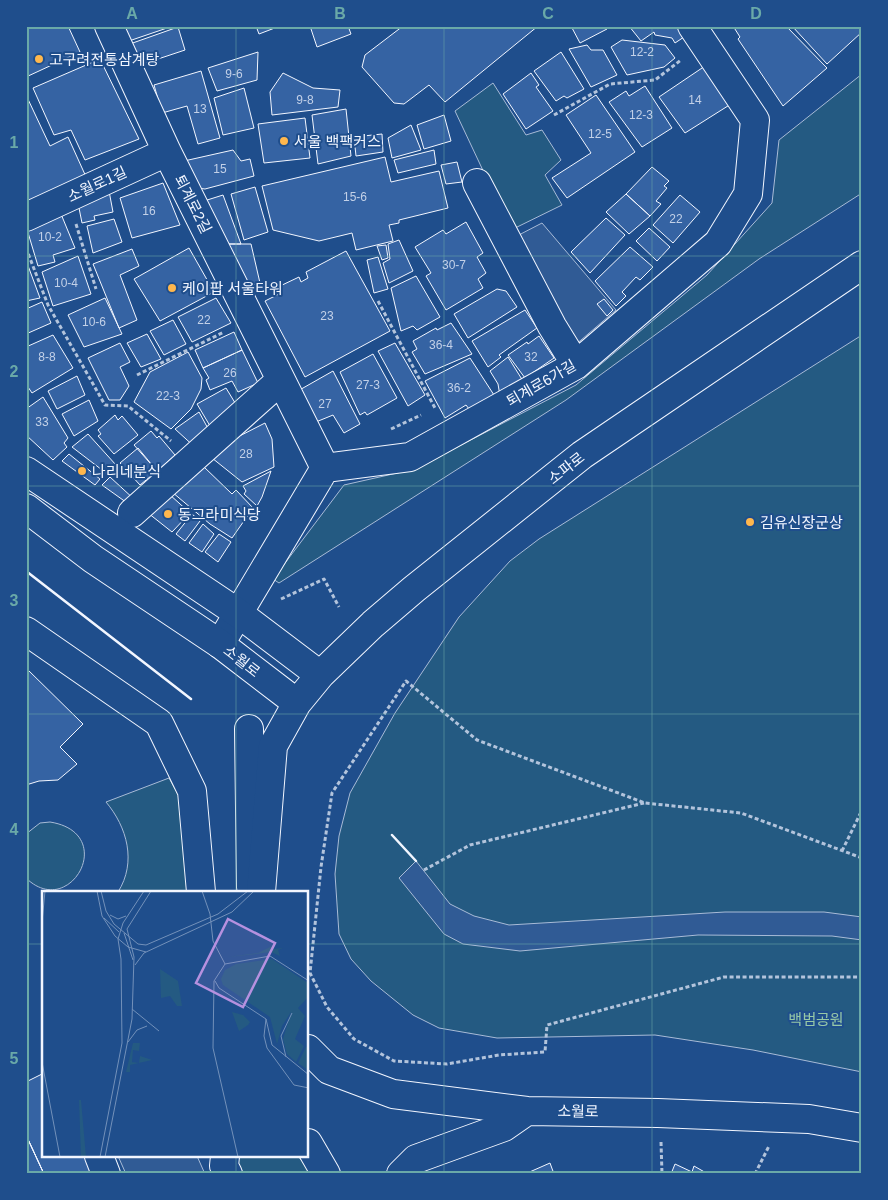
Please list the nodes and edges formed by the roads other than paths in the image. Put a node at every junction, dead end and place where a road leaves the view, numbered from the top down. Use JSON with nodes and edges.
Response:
{"nodes":[{"id":1,"x":109,"y":26,"type":"edge"},
{"id":2,"x":698,"y":35,"type":"edge"},
{"id":3,"x":167,"y":152,"type":"junction"},
{"id":4,"x":477,"y":183,"type":"dead end"},
{"id":5,"x":26,"y":217,"type":"edge"},
{"id":6,"x":862,"y":265,"type":"edge"},
{"id":7,"x":576,"y":364,"type":"junction"},
{"id":8,"x":281,"y":380,"type":"junction"},
{"id":9,"x":325,"y":468,"type":"junction"},
{"id":10,"x":26,"y":471,"type":"edge"},
{"id":11,"x":26,"y":508,"type":"edge"},
{"id":12,"x":132,"y":513,"type":"dead end"},
{"id":13,"x":238,"y":613,"type":"junction"},
{"id":14,"x":26,"y":630,"type":"edge"},
{"id":15,"x":220,"y":644,"type":"junction"},
{"id":16,"x":320,"y":675,"type":"junction"},
{"id":17,"x":297,"y":703,"type":"junction"},
{"id":18,"x":273,"y":746,"type":"junction"},
{"id":19,"x":201,"y":891,"type":"edge"},
{"id":20,"x":251,"y":891,"type":"edge"},
{"id":21,"x":260,"y":891,"type":"edge"},
{"id":22,"x":309,"y":1050,"type":"edge"},
{"id":23,"x":527,"y":1110,"type":"junction"},
{"id":24,"x":862,"y":1128,"type":"edge"},
{"id":25,"x":309,"y":1145,"type":"edge"},
{"id":26,"x":99,"y":1158,"type":"edge"},
{"id":27,"x":225,"y":1158,"type":"edge"},
{"id":28,"x":106,"y":1174,"type":"edge"},
{"id":29,"x":228,"y":1174,"type":"edge"},
{"id":30,"x":326,"y":1174,"type":"edge"},
{"id":31,"x":401,"y":1174,"type":"edge"}],
"edges":[{"from":1,"to":3,"type":"main road","name":"퇴계로2길"},
{"from":2,"to":7,"type":"main road","name":"퇴계로6가길"},
{"from":3,"to":5,"type":"main road","name":"소월로1길"},
{"from":3,"to":8,"type":"main road","name":"퇴계로2길"},
{"from":4,"to":7,"type":"main road"},
{"from":6,"to":16,"type":"main road","name":"소파로"},
{"from":7,"to":9,"type":"main road","name":"퇴계로6가길"},
{"from":8,"to":9,"type":"main road","name":"퇴계로2길"},
{"from":8,"to":12,"type":"main road"},
{"from":9,"to":13,"type":"main road"},
{"from":10,"to":13,"type":"main road"},
{"from":11,"to":15,"type":"main road","name":"소월로"},
{"from":13,"to":15,"type":"main road"},
{"from":13,"to":16,"type":"main road"},
{"from":14,"to":19,"type":"main road"},
{"from":15,"to":17,"type":"main road","name":"소월로"},
{"from":16,"to":17,"type":"main road","name":"소파로"},
{"from":17,"to":18,"type":"main road"},
{"from":18,"to":20,"type":"main road"},
{"from":18,"to":21,"type":"main road"},
{"from":22,"to":23,"type":"main road","name":"소월로"},
{"from":23,"to":24,"type":"main road","name":"소월로"},
{"from":23,"to":31,"type":"main road"},
{"from":25,"to":30,"type":"main road"},
{"from":26,"to":28,"type":"main road"},
{"from":27,"to":29,"type":"main road"}]}
